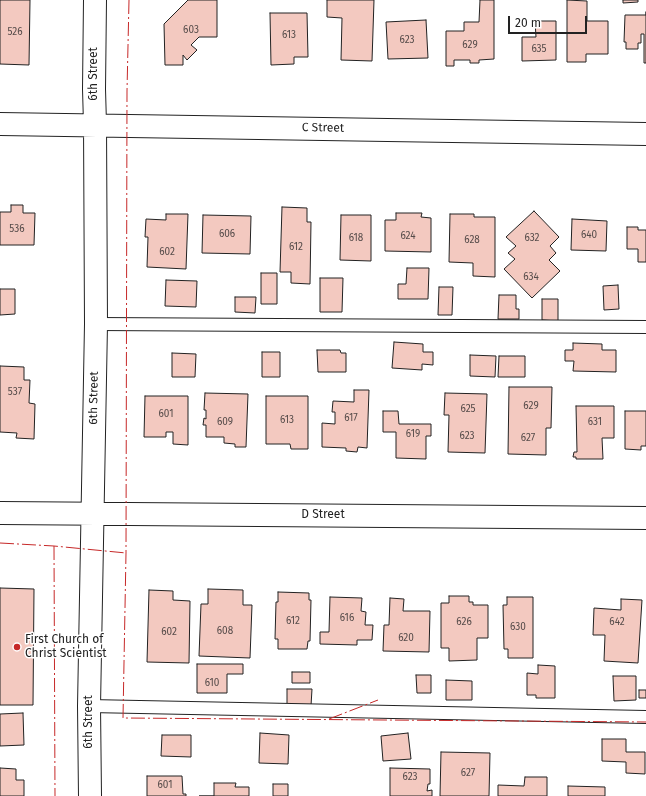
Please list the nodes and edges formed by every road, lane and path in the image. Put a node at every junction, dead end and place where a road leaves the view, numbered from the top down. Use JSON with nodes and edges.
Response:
{"nodes":[{"id":1,"x":95,"y":0,"type":"edge"},
{"id":2,"x":0,"y":124,"type":"edge"},
{"id":3,"x":95,"y":124,"type":"junction"},
{"id":4,"x":646,"y":134,"type":"edge"},
{"id":5,"x":96,"y":324,"type":"junction"},
{"id":6,"x":646,"y":327,"type":"edge"},
{"id":7,"x":0,"y":513,"type":"edge"},
{"id":8,"x":92,"y":513,"type":"junction"},
{"id":9,"x":646,"y":518,"type":"edge"},
{"id":10,"x":89,"y":706,"type":"junction"},
{"id":11,"x":646,"y":717,"type":"edge"},
{"id":12,"x":90,"y":796,"type":"edge"}],
"edges":[{"from":1,"to":3,"type":"street","name":"6th Street"},
{"from":2,"to":3,"type":"street","name":"C Street"},
{"from":3,"to":4,"type":"street","name":"C Street"},
{"from":3,"to":5,"type":"street","name":"6th Street"},
{"from":5,"to":6,"type":"lane"},
{"from":5,"to":8,"type":"street","name":"6th Street"},
{"from":7,"to":8,"type":"street","name":"D Street"},
{"from":8,"to":9,"type":"street","name":"D Street"},
{"from":8,"to":10,"type":"street","name":"6th Street"},
{"from":10,"to":11,"type":"lane"},
{"from":10,"to":12,"type":"street","name":"6th Street"}]}
